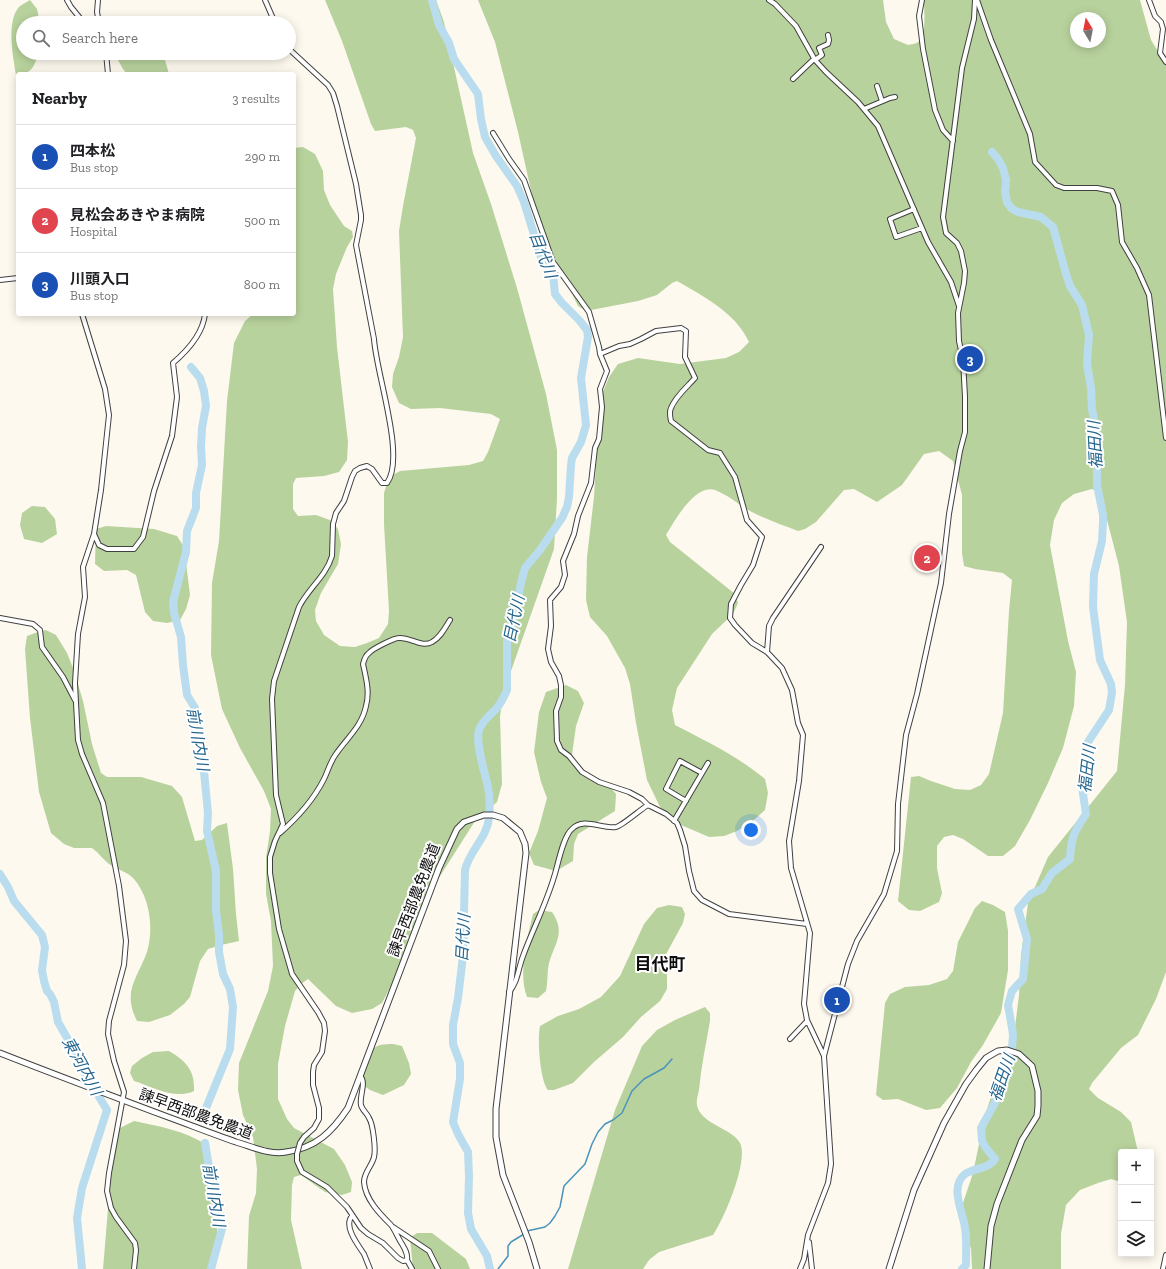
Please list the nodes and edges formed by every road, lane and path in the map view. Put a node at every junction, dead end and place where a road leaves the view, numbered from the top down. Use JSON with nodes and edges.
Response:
{"nodes":[{"id":1,"x":67,"y":0,"type":"edge"},
{"id":2,"x":98,"y":0,"type":"edge"},
{"id":3,"x":265,"y":0,"type":"edge"},
{"id":4,"x":769,"y":0,"type":"edge"},
{"id":5,"x":922,"y":0,"type":"edge"},
{"id":6,"x":976,"y":0,"type":"edge"},
{"id":7,"x":1149,"y":0,"type":"edge"},
{"id":8,"x":78,"y":16,"type":"edge"},
{"id":9,"x":98,"y":16,"type":"edge"},
{"id":10,"x":272,"y":16,"type":"edge"},
{"id":11,"x":828,"y":35,"type":"dead end"},
{"id":12,"x":296,"y":55,"type":"edge"},
{"id":13,"x":107,"y":60,"type":"edge"},
{"id":14,"x":815,"y":60,"type":"junction"},
{"id":15,"x":1166,"y":62,"type":"edge"},
{"id":16,"x":108,"y":72,"type":"edge"},
{"id":17,"x":793,"y":79,"type":"dead end"},
{"id":18,"x":876,"y":86,"type":"dead end"},
{"id":19,"x":895,"y":97,"type":"dead end"},
{"id":20,"x":882,"y":101,"type":"junction"},
{"id":21,"x":864,"y":109,"type":"junction"},
{"id":22,"x":493,"y":133,"type":"dead end"},
{"id":23,"x":953,"y":141,"type":"junction"},
{"id":24,"x":914,"y":209,"type":"junction"},
{"id":25,"x":922,"y":228,"type":"junction"},
{"id":26,"x":16,"y":278,"type":"edge"},
{"id":27,"x":0,"y":280,"type":"edge"},
{"id":28,"x":959,"y":306,"type":"junction"},
{"id":29,"x":83,"y":316,"type":"edge"},
{"id":30,"x":205,"y":316,"type":"edge"},
{"id":31,"x":600,"y":354,"type":"junction"},
{"id":32,"x":1166,"y":438,"type":"edge"},
{"id":33,"x":94,"y":534,"type":"junction"},
{"id":34,"x":821,"y":547,"type":"dead end"},
{"id":35,"x":0,"y":618,"type":"edge"},
{"id":36,"x":450,"y":620,"type":"dead end"},
{"id":37,"x":766,"y":652,"type":"junction"},
{"id":38,"x":76,"y":703,"type":"junction"},
{"id":39,"x":708,"y":763,"type":"dead end"},
{"id":40,"x":702,"y":773,"type":"junction"},
{"id":41,"x":686,"y":801,"type":"junction"},
{"id":42,"x":648,"y":805,"type":"junction"},
{"id":43,"x":674,"y":821,"type":"junction"},
{"id":44,"x":278,"y":834,"type":"junction"},
{"id":45,"x":807,"y":924,"type":"junction"},
{"id":46,"x":509,"y":992,"type":"junction"},
{"id":47,"x":807,"y":1021,"type":"junction"},
{"id":48,"x":790,"y":1039,"type":"dead end"},
{"id":49,"x":0,"y":1053,"type":"edge"},
{"id":50,"x":824,"y":1056,"type":"junction"},
{"id":51,"x":360,"y":1076,"type":"junction"},
{"id":52,"x":123,"y":1100,"type":"junction"},
{"id":53,"x":352,"y":1216,"type":"junction"},
{"id":54,"x":391,"y":1225,"type":"junction"},
{"id":55,"x":808,"y":1235,"type":"junction"},
{"id":56,"x":1166,"y":1255,"type":"edge"},
{"id":57,"x":407,"y":1260,"type":"junction"},
{"id":58,"x":134,"y":1269,"type":"edge"},
{"id":59,"x":370,"y":1269,"type":"edge"},
{"id":60,"x":412,"y":1269,"type":"edge"},
{"id":61,"x":438,"y":1269,"type":"edge"},
{"id":62,"x":537,"y":1269,"type":"edge"},
{"id":63,"x":800,"y":1269,"type":"edge"},
{"id":64,"x":812,"y":1269,"type":"edge"},
{"id":65,"x":889,"y":1269,"type":"edge"},
{"id":66,"x":987,"y":1269,"type":"edge"},
{"id":67,"x":1163,"y":1269,"type":"edge"}],
"edges":[{"from":1,"to":8,"type":"street"},
{"from":2,"to":9,"type":"street"},
{"from":3,"to":10,"type":"street"},
{"from":4,"to":14,"type":"street"},
{"from":5,"to":23,"type":"street"},
{"from":6,"to":23,"type":"street"},
{"from":6,"to":32,"type":"street"},
{"from":7,"to":15,"type":"street"},
{"from":11,"to":14,"type":"street"},
{"from":12,"to":44,"type":"street"},
{"from":13,"to":16,"type":"street"},
{"from":14,"to":17,"type":"street"},
{"from":14,"to":21,"type":"street"},
{"from":18,"to":20,"type":"street"},
{"from":19,"to":20,"type":"street"},
{"from":20,"to":21,"type":"street"},
{"from":21,"to":24,"type":"street"},
{"from":22,"to":31,"type":"street"},
{"from":23,"to":28,"type":"street"},
{"from":24,"to":25,"type":"street"},
{"from":24,"to":25,"type":"street"},
{"from":25,"to":28,"type":"street"},
{"from":26,"to":27,"type":"street"},
{"from":28,"to":50,"type":"street"},
{"from":29,"to":33,"type":"street"},
{"from":30,"to":33,"type":"street"},
{"from":31,"to":37,"type":"street"},
{"from":31,"to":42,"type":"street"},
{"from":33,"to":38,"type":"street"},
{"from":34,"to":37,"type":"street"},
{"from":35,"to":38,"type":"street"},
{"from":36,"to":44,"type":"street"},
{"from":37,"to":45,"type":"street"},
{"from":38,"to":52,"type":"street"},
{"from":39,"to":40,"type":"street"},
{"from":40,"to":41,"type":"street"},
{"from":40,"to":41,"type":"street"},
{"from":41,"to":43,"type":"street"},
{"from":42,"to":43,"type":"street"},
{"from":42,"to":46,"type":"street"},
{"from":43,"to":45,"type":"street"},
{"from":44,"to":53,"type":"street","bridge":true},
{"from":45,"to":47,"type":"street"},
{"from":46,"to":51,"type":"street","name":"諫早西部農免農道"},
{"from":46,"to":62,"type":"street","name":"諫早西部農免農道"},
{"from":47,"to":48,"type":"street"},
{"from":47,"to":50,"type":"street"},
{"from":49,"to":52,"type":"street","name":"諫早西部農免農道"},
{"from":50,"to":55,"type":"street"},
{"from":51,"to":52,"type":"street","name":"諫早西部農免農道"},
{"from":51,"to":54,"type":"street"},
{"from":52,"to":58,"type":"street"},
{"from":53,"to":57,"type":"street"},
{"from":53,"to":59,"type":"street"},
{"from":54,"to":57,"type":"street"},
{"from":54,"to":61,"type":"street"},
{"from":55,"to":63,"type":"street"},
{"from":55,"to":64,"type":"street"},
{"from":56,"to":67,"type":"street"},
{"from":57,"to":60,"type":"street"},
{"from":65,"to":66,"type":"street"}]}
